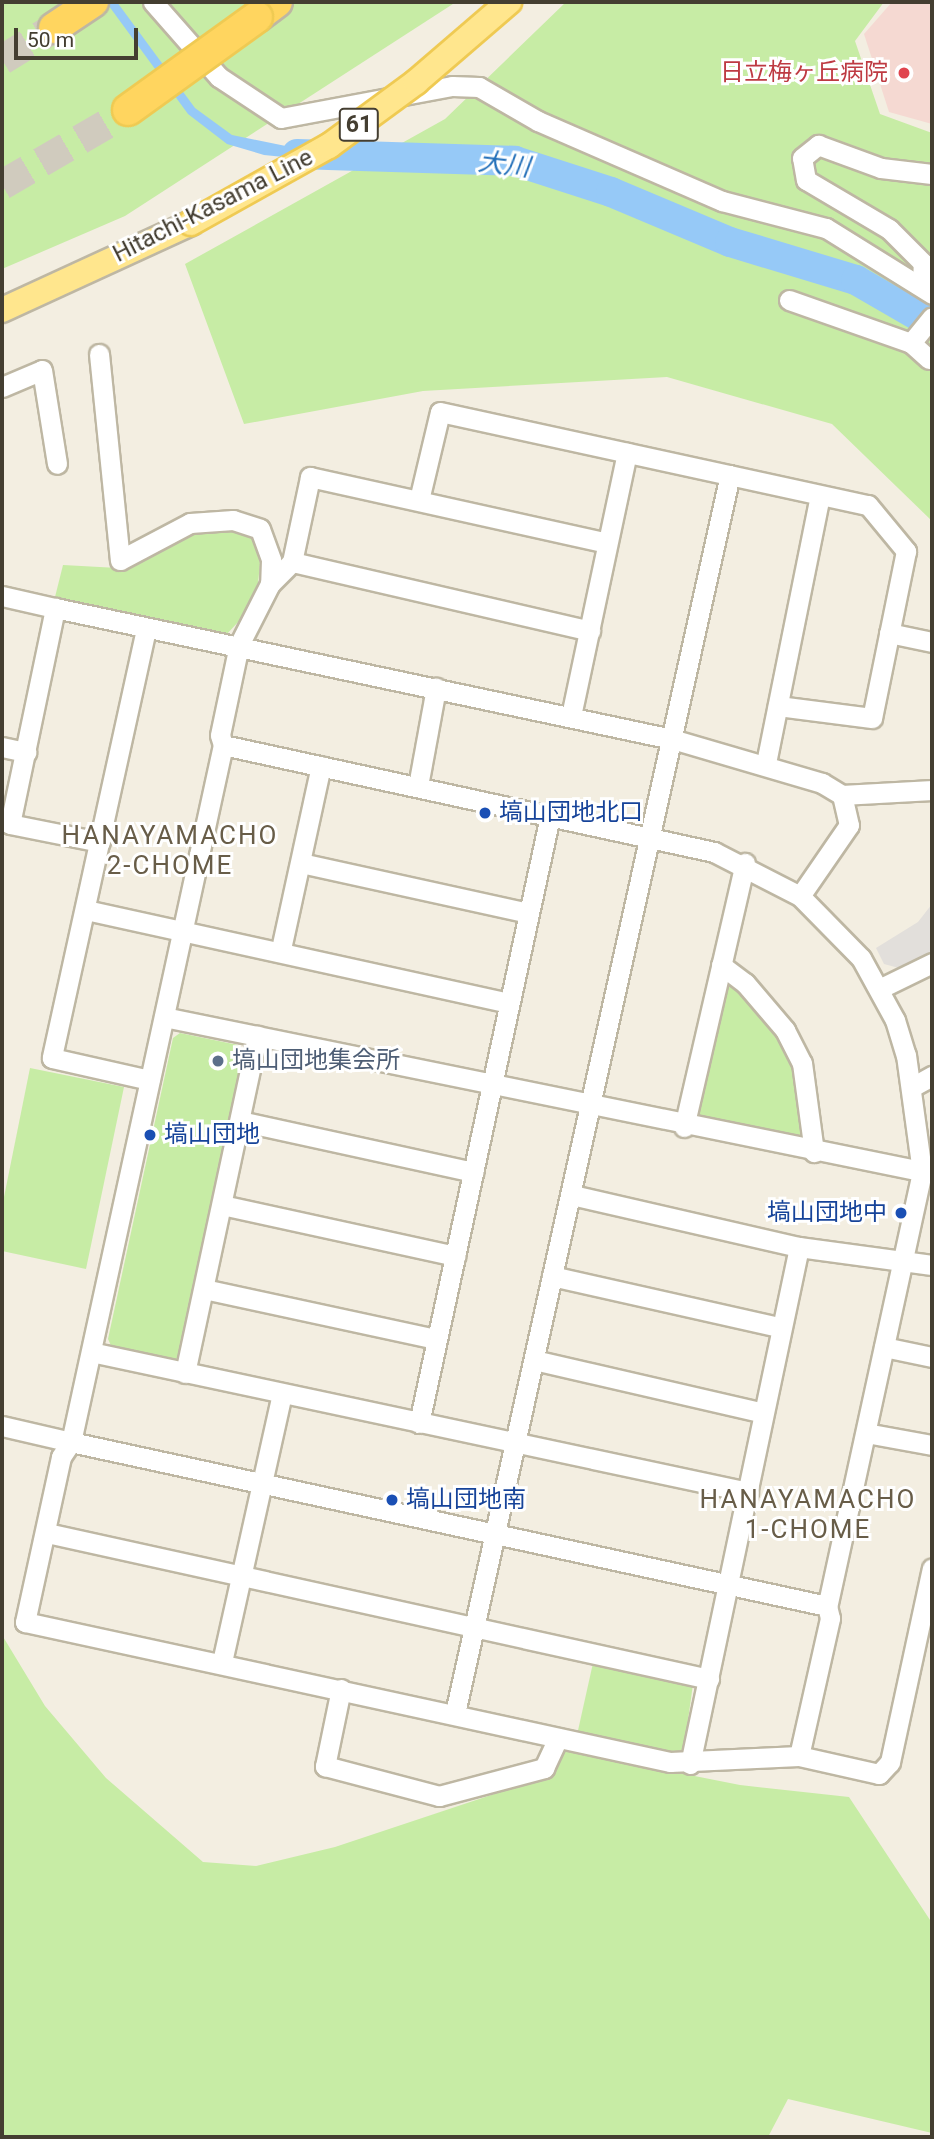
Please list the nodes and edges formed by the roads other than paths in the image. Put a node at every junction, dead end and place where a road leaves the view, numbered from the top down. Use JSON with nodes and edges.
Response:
{"nodes":[{"id":1,"x":93,"y":2,"type":"edge"},
{"id":2,"x":153,"y":2,"type":"edge"},
{"id":3,"x":509,"y":2,"type":"edge"},
{"id":4,"x":267,"y":9,"type":"edge"},
{"id":5,"x":59,"y":24,"type":"tunnel mouth"},
{"id":6,"x":120,"y":115,"type":"tunnel mouth"},
{"id":7,"x":932,"y":174,"type":"edge"},
{"id":8,"x":927,"y":290,"type":"edge"},
{"id":9,"x":789,"y":300,"type":"dead end"},
{"id":10,"x":2,"y":310,"type":"edge"},
{"id":11,"x":932,"y":317,"type":"edge"},
{"id":12,"x":911,"y":343,"type":"junction"},
{"id":13,"x":99,"y":354,"type":"dead end"},
{"id":14,"x":929,"y":359,"type":"dead end"},
{"id":15,"x":2,"y":387,"type":"edge"},
{"id":16,"x":627,"y":453,"type":"junction"},
{"id":17,"x":57,"y":464,"type":"dead end"},
{"id":18,"x":730,"y":475,"type":"junction"},
{"id":19,"x":820,"y":496,"type":"junction"},
{"id":20,"x":419,"y":500,"type":"junction"},
{"id":21,"x":607,"y":543,"type":"junction"},
{"id":22,"x":292,"y":562,"type":"junction"},
{"id":23,"x":270,"y":584,"type":"junction"},
{"id":24,"x":2,"y":596,"type":"edge"},
{"id":25,"x":55,"y":608,"type":"junction"},
{"id":26,"x":146,"y":629,"type":"junction"},
{"id":27,"x":590,"y":631,"type":"junction"},
{"id":28,"x":889,"y":633,"type":"junction"},
{"id":29,"x":932,"y":642,"type":"edge"},
{"id":30,"x":239,"y":645,"type":"junction"},
{"id":31,"x":436,"y":688,"type":"junction"},
{"id":32,"x":778,"y":706,"type":"junction"},
{"id":33,"x":571,"y":716,"type":"junction"},
{"id":34,"x":672,"y":739,"type":"junction"},
{"id":35,"x":223,"y":745,"type":"junction"},
{"id":36,"x":2,"y":747,"type":"edge"},
{"id":37,"x":26,"y":752,"type":"junction"},
{"id":38,"x":766,"y":763,"type":"junction"},
{"id":39,"x":321,"y":765,"type":"junction"},
{"id":40,"x":418,"y":786,"type":"junction"},
{"id":41,"x":932,"y":790,"type":"edge"},
{"id":42,"x":842,"y":795,"type":"junction"},
{"id":43,"x":550,"y":816,"type":"junction"},
{"id":44,"x":649,"y":837,"type":"junction"},
{"id":45,"x":100,"y":842,"type":"junction"},
{"id":46,"x":301,"y":863,"type":"junction"},
{"id":47,"x":745,"y":863,"type":"junction"},
{"id":48,"x":800,"y":896,"type":"junction"},
{"id":49,"x":86,"y":910,"type":"junction"},
{"id":50,"x":529,"y":913,"type":"junction"},
{"id":51,"x":183,"y":929,"type":"junction"},
{"id":52,"x":281,"y":949,"type":"junction"},
{"id":53,"x":932,"y":963,"type":"edge"},
{"id":54,"x":721,"y":965,"type":"junction"},
{"id":55,"x":880,"y":988,"type":"junction"},
{"id":56,"x":508,"y":1003,"type":"junction"},
{"id":57,"x":164,"y":1017,"type":"junction"},
{"id":58,"x":257,"y":1036,"type":"junction"},
{"id":59,"x":932,"y":1076,"type":"edge"},
{"id":60,"x":150,"y":1080,"type":"junction"},
{"id":61,"x":912,"y":1087,"type":"junction"},
{"id":62,"x":491,"y":1088,"type":"junction"},
{"id":63,"x":590,"y":1108,"type":"junction"},
{"id":64,"x":240,"y":1121,"type":"junction"},
{"id":65,"x":684,"y":1127,"type":"junction"},
{"id":66,"x":814,"y":1152,"type":"junction"},
{"id":67,"x":473,"y":1172,"type":"junction"},
{"id":68,"x":927,"y":1173,"type":"edge"},
{"id":69,"x":572,"y":1195,"type":"junction"},
{"id":70,"x":222,"y":1205,"type":"junction"},
{"id":71,"x":799,"y":1247,"type":"junction"},
{"id":72,"x":455,"y":1256,"type":"junction"},
{"id":73,"x":903,"y":1259,"type":"junction"},
{"id":74,"x":932,"y":1265,"type":"edge"},
{"id":75,"x":552,"y":1276,"type":"junction"},
{"id":76,"x":204,"y":1289,"type":"junction"},
{"id":77,"x":779,"y":1327,"type":"junction"},
{"id":78,"x":436,"y":1339,"type":"junction"},
{"id":79,"x":884,"y":1347,"type":"junction"},
{"id":80,"x":91,"y":1352,"type":"junction"},
{"id":81,"x":932,"y":1357,"type":"edge"},
{"id":82,"x":534,"y":1360,"type":"junction"},
{"id":83,"x":184,"y":1373,"type":"junction"},
{"id":84,"x":282,"y":1394,"type":"junction"},
{"id":85,"x":763,"y":1413,"type":"junction"},
{"id":86,"x":419,"y":1423,"type":"junction"},
{"id":87,"x":2,"y":1426,"type":"edge"},
{"id":88,"x":866,"y":1433,"type":"junction"},
{"id":89,"x":71,"y":1442,"type":"junction"},
{"id":90,"x":514,"y":1445,"type":"junction"},
{"id":91,"x":932,"y":1445,"type":"edge"},
{"id":92,"x":262,"y":1484,"type":"junction"},
{"id":93,"x":748,"y":1492,"type":"junction"},
{"id":94,"x":47,"y":1533,"type":"junction"},
{"id":95,"x":494,"y":1534,"type":"junction"},
{"id":96,"x":932,"y":1568,"type":"edge"},
{"id":97,"x":241,"y":1576,"type":"junction"},
{"id":98,"x":728,"y":1587,"type":"junction"},
{"id":99,"x":827,"y":1606,"type":"junction"},
{"id":100,"x":474,"y":1627,"type":"junction"},
{"id":101,"x":222,"y":1662,"type":"junction"},
{"id":102,"x":709,"y":1679,"type":"junction"},
{"id":103,"x":341,"y":1689,"type":"junction"},
{"id":104,"x":455,"y":1713,"type":"junction"},
{"id":105,"x":558,"y":1738,"type":"junction"},
{"id":106,"x":799,"y":1756,"type":"junction"},
{"id":107,"x":690,"y":1764,"type":"junction"}],
"edges":[{"from":1,"to":5,"type":"highway"},
{"from":2,"to":8,"type":"street"},
{"from":3,"to":10,"type":"main road","name":"Hitachi-Kasama Line","number":"61","bridge":true},
{"from":4,"to":6,"type":"highway","bridge":true},
{"from":7,"to":8,"type":"street"},
{"from":9,"to":12,"type":"street"},
{"from":11,"to":12,"type":"street"},
{"from":12,"to":14,"type":"street"},
{"from":13,"to":23,"type":"street"},
{"from":15,"to":17,"type":"street"},
{"from":16,"to":18,"type":"street"},
{"from":16,"to":20,"type":"street"},
{"from":16,"to":21,"type":"street"},
{"from":18,"to":19,"type":"street"},
{"from":18,"to":34,"type":"street"},
{"from":19,"to":28,"type":"street"},
{"from":19,"to":32,"type":"street"},
{"from":20,"to":21,"type":"street"},
{"from":20,"to":22,"type":"street"},
{"from":21,"to":27,"type":"street"},
{"from":22,"to":23,"type":"street"},
{"from":22,"to":27,"type":"street"},
{"from":23,"to":30,"type":"street"},
{"from":24,"to":25,"type":"street"},
{"from":25,"to":26,"type":"street"},
{"from":25,"to":37,"type":"street"},
{"from":26,"to":30,"type":"street"},
{"from":26,"to":45,"type":"street"},
{"from":27,"to":33,"type":"street"},
{"from":28,"to":29,"type":"street"},
{"from":28,"to":32,"type":"street"},
{"from":30,"to":31,"type":"street"},
{"from":30,"to":35,"type":"street"},
{"from":31,"to":33,"type":"street"},
{"from":31,"to":40,"type":"street"},
{"from":32,"to":38,"type":"street"},
{"from":33,"to":34,"type":"street"},
{"from":34,"to":38,"type":"street"},
{"from":34,"to":44,"type":"street"},
{"from":35,"to":39,"type":"street"},
{"from":35,"to":51,"type":"street"},
{"from":36,"to":37,"type":"street"},
{"from":37,"to":45,"type":"street"},
{"from":38,"to":42,"type":"street"},
{"from":39,"to":40,"type":"street"},
{"from":39,"to":46,"type":"street"},
{"from":40,"to":43,"type":"street"},
{"from":41,"to":42,"type":"street"},
{"from":42,"to":48,"type":"street"},
{"from":43,"to":44,"type":"street"},
{"from":43,"to":50,"type":"street"},
{"from":44,"to":47,"type":"street"},
{"from":44,"to":63,"type":"street"},
{"from":45,"to":49,"type":"street"},
{"from":46,"to":50,"type":"street"},
{"from":46,"to":52,"type":"street"},
{"from":47,"to":48,"type":"street"},
{"from":47,"to":54,"type":"street"},
{"from":48,"to":55,"type":"street"},
{"from":49,"to":51,"type":"street"},
{"from":49,"to":60,"type":"street"},
{"from":50,"to":56,"type":"street"},
{"from":51,"to":52,"type":"street"},
{"from":51,"to":57,"type":"street"},
{"from":52,"to":56,"type":"street"},
{"from":53,"to":55,"type":"street"},
{"from":54,"to":65,"type":"street"},
{"from":54,"to":66,"type":"street"},
{"from":55,"to":61,"type":"street"},
{"from":56,"to":62,"type":"street"},
{"from":57,"to":58,"type":"street"},
{"from":57,"to":60,"type":"street"},
{"from":58,"to":62,"type":"street"},
{"from":58,"to":64,"type":"street"},
{"from":59,"to":61,"type":"street"},
{"from":60,"to":80,"type":"street"},
{"from":61,"to":68,"type":"street"},
{"from":62,"to":63,"type":"street"},
{"from":62,"to":67,"type":"street"},
{"from":63,"to":65,"type":"street"},
{"from":63,"to":69,"type":"street"},
{"from":64,"to":67,"type":"street"},
{"from":64,"to":70,"type":"street"},
{"from":65,"to":66,"type":"street"},
{"from":66,"to":68,"type":"street"},
{"from":67,"to":72,"type":"street"},
{"from":68,"to":73,"type":"street"},
{"from":69,"to":71,"type":"street"},
{"from":69,"to":75,"type":"street"},
{"from":70,"to":72,"type":"street"},
{"from":70,"to":76,"type":"street"},
{"from":71,"to":73,"type":"street"},
{"from":71,"to":77,"type":"street"},
{"from":72,"to":78,"type":"street"},
{"from":73,"to":74,"type":"street"},
{"from":73,"to":79,"type":"street"},
{"from":75,"to":77,"type":"street"},
{"from":75,"to":82,"type":"street"},
{"from":76,"to":78,"type":"street"},
{"from":76,"to":83,"type":"street"},
{"from":77,"to":85,"type":"street"},
{"from":78,"to":86,"type":"street"},
{"from":79,"to":81,"type":"street"},
{"from":79,"to":88,"type":"street"},
{"from":80,"to":83,"type":"street"},
{"from":80,"to":89,"type":"street"},
{"from":82,"to":85,"type":"street"},
{"from":82,"to":90,"type":"street"},
{"from":83,"to":84,"type":"street"},
{"from":84,"to":86,"type":"street"},
{"from":84,"to":92,"type":"street"},
{"from":85,"to":93,"type":"street"},
{"from":86,"to":90,"type":"street"},
{"from":87,"to":89,"type":"street"},
{"from":88,"to":91,"type":"street"},
{"from":88,"to":99,"type":"street"},
{"from":89,"to":92,"type":"street"},
{"from":89,"to":94,"type":"street"},
{"from":90,"to":93,"type":"street"},
{"from":90,"to":95,"type":"street"},
{"from":92,"to":95,"type":"street"},
{"from":92,"to":97,"type":"street"},
{"from":93,"to":98,"type":"street"},
{"from":94,"to":97,"type":"street"},
{"from":94,"to":101,"type":"street"},
{"from":95,"to":98,"type":"street"},
{"from":95,"to":100,"type":"street"},
{"from":96,"to":106,"type":"street"},
{"from":97,"to":100,"type":"street"},
{"from":97,"to":101,"type":"street"},
{"from":98,"to":99,"type":"street"},
{"from":98,"to":102,"type":"street"},
{"from":99,"to":106,"type":"street"},
{"from":100,"to":102,"type":"street"},
{"from":100,"to":104,"type":"street"},
{"from":101,"to":103,"type":"street"},
{"from":102,"to":107,"type":"street"},
{"from":103,"to":104,"type":"street"},
{"from":103,"to":105,"type":"street"},
{"from":104,"to":105,"type":"street"},
{"from":105,"to":107,"type":"street"},
{"from":106,"to":107,"type":"street"}]}
